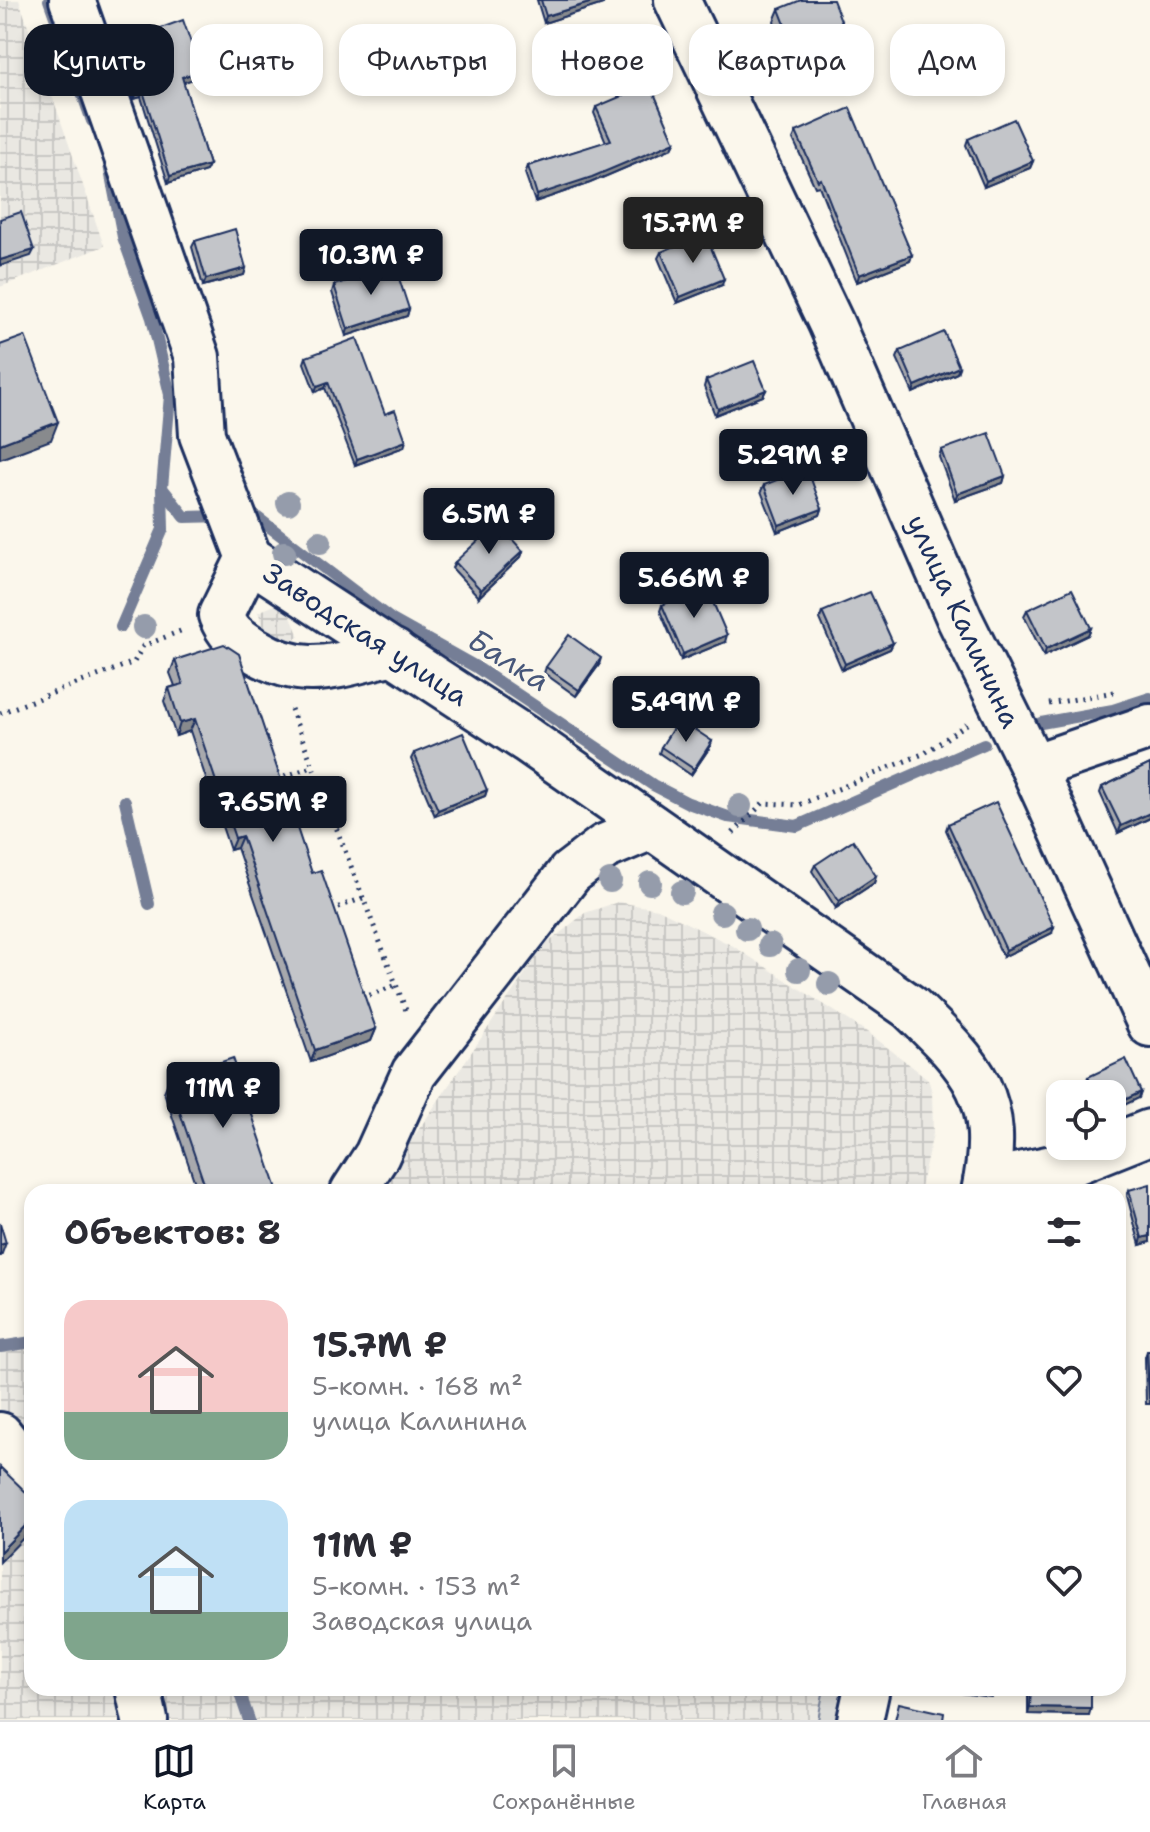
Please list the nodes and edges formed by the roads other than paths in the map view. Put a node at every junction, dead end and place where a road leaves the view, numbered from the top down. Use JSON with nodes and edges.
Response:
{"nodes":[{"id":1,"x":72,"y":0,"type":"edge"},
{"id":2,"x":677,"y":0,"type":"edge"},
{"id":3,"x":249,"y":558,"type":"junction"},
{"id":4,"x":394,"y":652,"type":"junction"},
{"id":5,"x":1150,"y":727,"type":"edge"},
{"id":6,"x":1033,"y":767,"type":"junction"},
{"id":7,"x":651,"y":827,"type":"junction"},
{"id":8,"x":1150,"y":1024,"type":"edge"},
{"id":9,"x":1150,"y":1132,"type":"edge"},
{"id":10,"x":358,"y":1184,"type":"edge"},
{"id":11,"x":985,"y":1184,"type":"edge"},
{"id":12,"x":996,"y":1184,"type":"edge"},
{"id":13,"x":0,"y":1435,"type":"edge"},
{"id":14,"x":24,"y":1466,"type":"edge"},
{"id":15,"x":140,"y":1696,"type":"edge"},
{"id":16,"x":865,"y":1696,"type":"edge"},
{"id":17,"x":145,"y":1720,"type":"edge"},
{"id":18,"x":860,"y":1720,"type":"edge"}],
"edges":[{"from":1,"to":3,"type":"street","name":"Заводская улица"},
{"from":2,"to":6,"type":"street","name":"улица Калинина"},
{"from":3,"to":4,"type":"street","name":"Заводская улица"},
{"from":3,"to":4,"type":"street"},
{"from":4,"to":7,"type":"street","name":"Заводская улица"},
{"from":5,"to":6,"type":"street"},
{"from":6,"to":8,"type":"street","name":"улица Калинина"},
{"from":7,"to":10,"type":"street"},
{"from":7,"to":11,"type":"street","name":"Заводская улица"},
{"from":9,"to":12,"type":"street"},
{"from":13,"to":14,"type":"street"},
{"from":15,"to":17,"type":"street"},
{"from":16,"to":18,"type":"street"}]}
